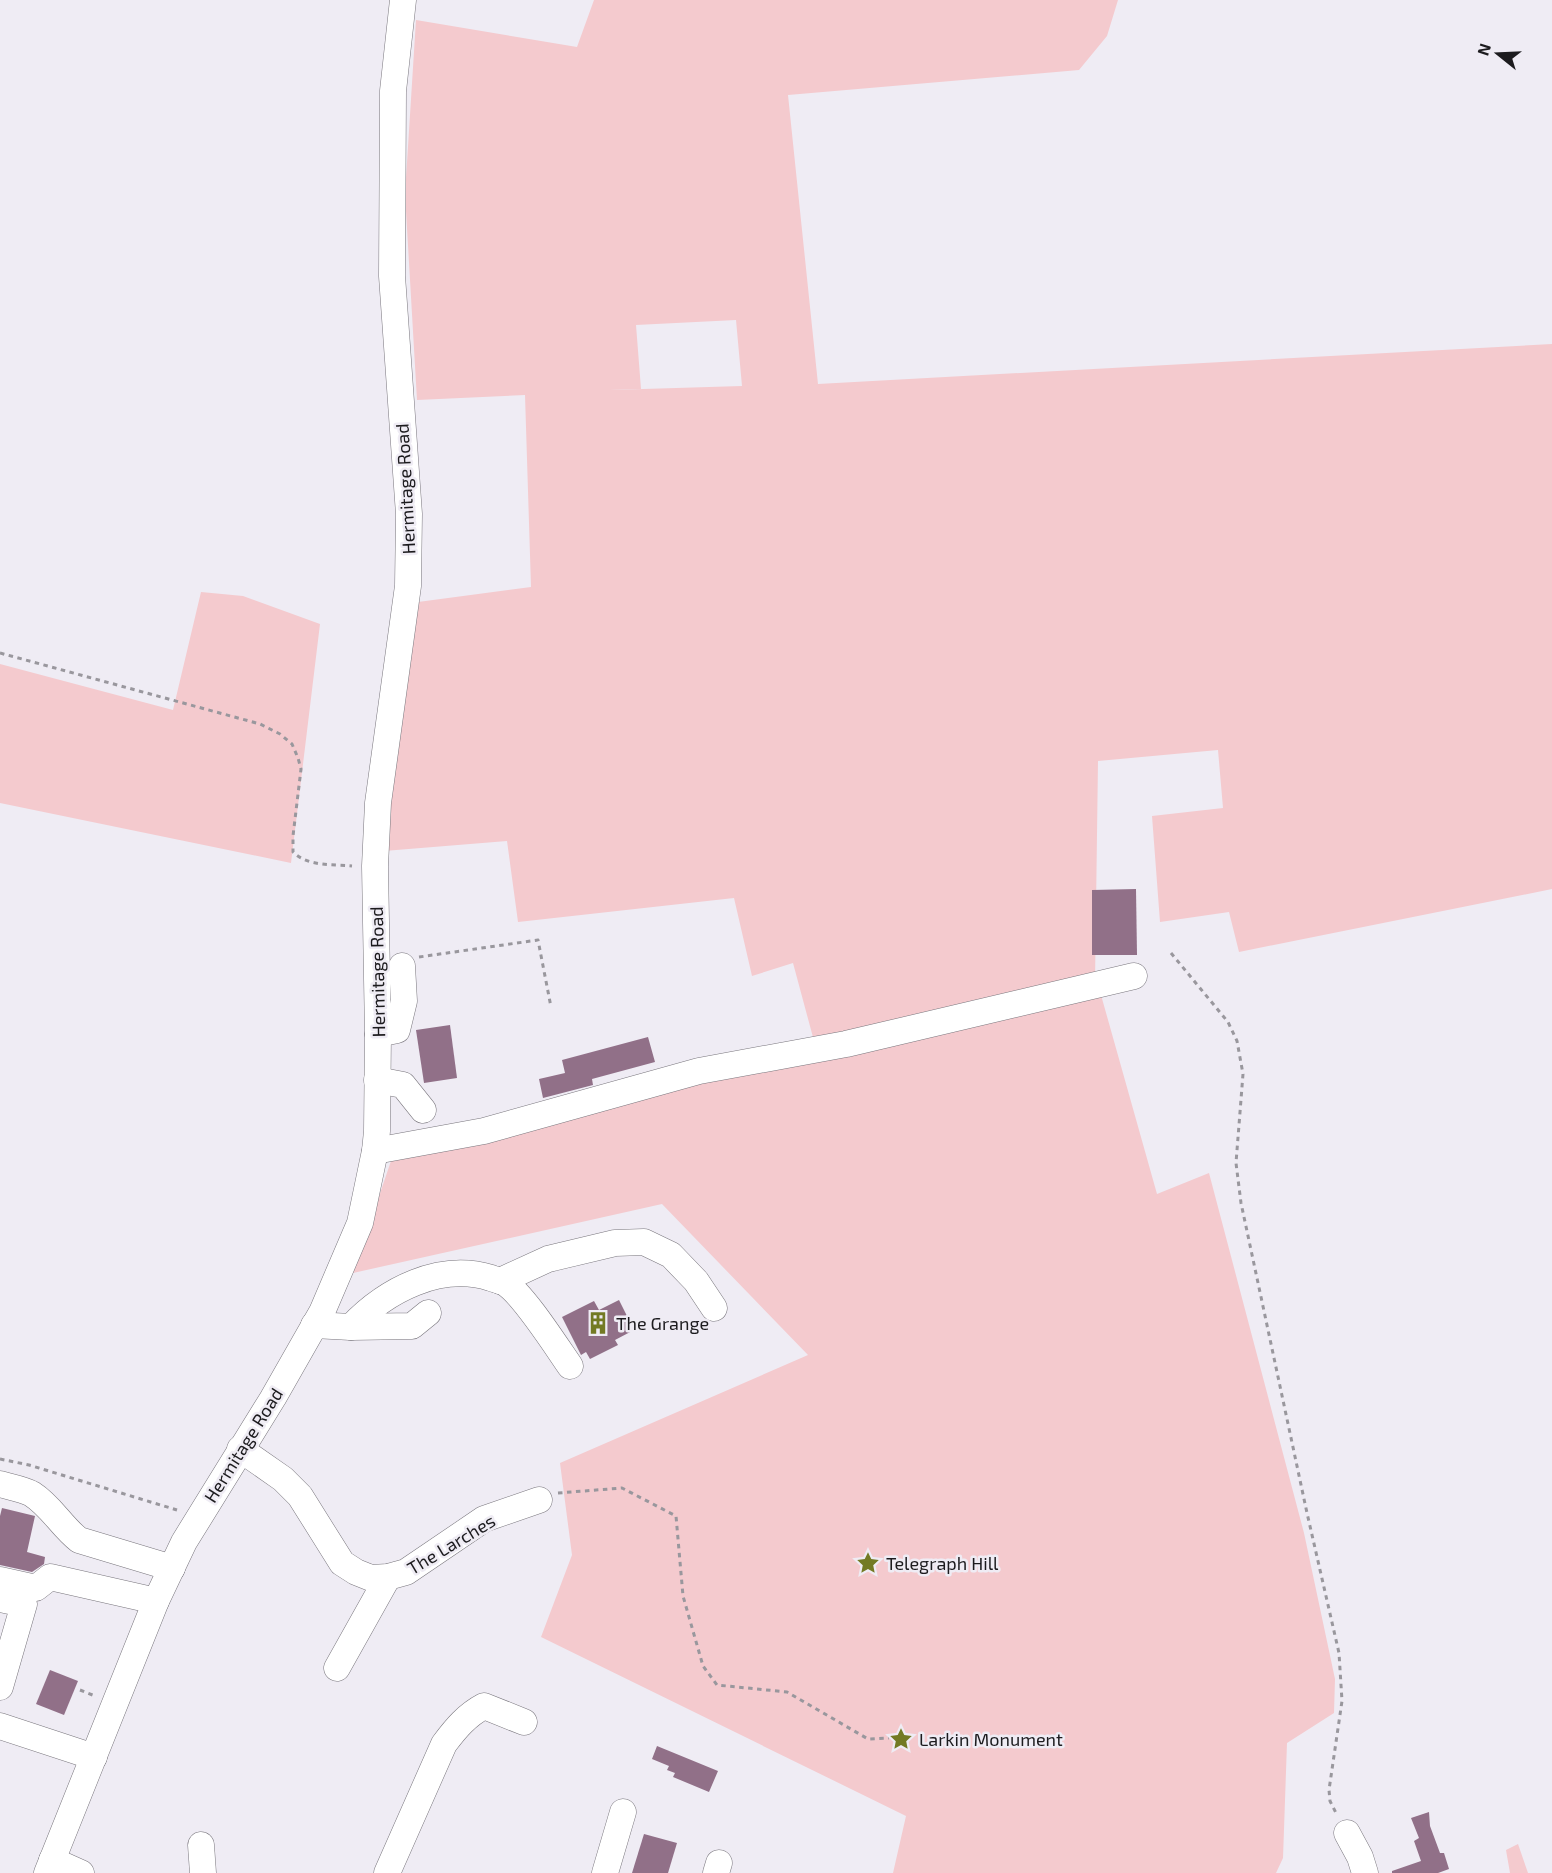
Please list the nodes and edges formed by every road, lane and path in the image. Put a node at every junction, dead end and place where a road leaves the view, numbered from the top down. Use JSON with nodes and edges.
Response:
{"nodes":[{"id":1,"x":403,"y":0,"type":"edge"},
{"id":2,"x":0,"y":653,"type":"edge"},
{"id":3,"x":375,"y":866,"type":"junction"},
{"id":4,"x":1171,"y":953,"type":"dead end"},
{"id":5,"x":402,"y":966,"type":"joint"},
{"id":6,"x":1134,"y":976,"type":"dead end"},
{"id":7,"x":551,"y":1007,"type":"dead end"},
{"id":8,"x":378,"y":1034,"type":"junction"},
{"id":9,"x":377,"y":1080,"type":"junction"},
{"id":10,"x":423,"y":1110,"type":"dead end"},
{"id":11,"x":375,"y":1150,"type":"junction"},
{"id":12,"x":500,"y":1281,"type":"junction"},
{"id":13,"x":714,"y":1308,"type":"dead end"},
{"id":14,"x":428,"y":1313,"type":"dead end"},
{"id":15,"x":314,"y":1325,"type":"junction"},
{"id":16,"x":351,"y":1327,"type":"junction"},
{"id":17,"x":570,"y":1366,"type":"dead end"},
{"id":18,"x":240,"y":1449,"type":"junction"},
{"id":19,"x":0,"y":1459,"type":"edge"},
{"id":20,"x":0,"y":1484,"type":"edge"},
{"id":21,"x":538,"y":1500,"type":"joint"},
{"id":22,"x":198,"y":1518,"type":"junction"},
{"id":23,"x":172,"y":1568,"type":"junction"},
{"id":24,"x":388,"y":1577,"type":"junction"},
{"id":25,"x":0,"y":1580,"type":"edge"},
{"id":26,"x":0,"y":1599,"type":"edge"},
{"id":27,"x":156,"y":1601,"type":"junction"},
{"id":28,"x":338,"y":1668,"type":"dead end"},
{"id":29,"x":0,"y":1687,"type":"edge"},
{"id":30,"x":524,"y":1722,"type":"dead end"},
{"id":31,"x":0,"y":1726,"type":"edge"},
{"id":32,"x":889,"y":1738,"type":"dead end"},
{"id":33,"x":94,"y":1757,"type":"junction"},
{"id":34,"x":623,"y":1812,"type":"dead end"},
{"id":35,"x":1347,"y":1833,"type":"joint"},
{"id":36,"x":201,"y":1845,"type":"dead end"},
{"id":37,"x":49,"y":1866,"type":"edge"},
{"id":38,"x":81,"y":1873,"type":"edge"},
{"id":39,"x":202,"y":1873,"type":"edge"},
{"id":40,"x":387,"y":1873,"type":"edge"},
{"id":41,"x":605,"y":1873,"type":"edge"},
{"id":42,"x":1365,"y":1873,"type":"edge"}],
"edges":[{"from":1,"to":3,"type":"street","name":"Hermitage Road"},
{"from":2,"to":3,"type":"path"},
{"from":3,"to":8,"type":"street","name":"Hermitage Road"},
{"from":4,"to":35,"type":"path"},
{"from":5,"to":7,"type":"path"},
{"from":5,"to":8,"type":"street"},
{"from":6,"to":11,"type":"street"},
{"from":8,"to":9,"type":"street","name":"Hermitage Road"},
{"from":9,"to":10,"type":"street"},
{"from":9,"to":11,"type":"street","name":"Hermitage Road"},
{"from":11,"to":15,"type":"street","name":"Hermitage Road"},
{"from":12,"to":13,"type":"street"},
{"from":12,"to":16,"type":"street"},
{"from":12,"to":17,"type":"street"},
{"from":14,"to":16,"type":"street"},
{"from":15,"to":16,"type":"street"},
{"from":15,"to":18,"type":"street","name":"Hermitage Road"},
{"from":18,"to":22,"type":"street","name":"Hermitage Road"},
{"from":18,"to":24,"type":"street","name":"The Larches"},
{"from":19,"to":22,"type":"path"},
{"from":20,"to":23,"type":"street"},
{"from":21,"to":24,"type":"street","name":"The Larches"},
{"from":21,"to":32,"type":"path"},
{"from":22,"to":23,"type":"street","name":"Hermitage Road"},
{"from":23,"to":27,"type":"street","name":"Hermitage Road"},
{"from":24,"to":28,"type":"street"},
{"from":25,"to":27,"type":"street"},
{"from":26,"to":29,"type":"street"},
{"from":27,"to":33,"type":"street","name":"Hermitage Road"},
{"from":30,"to":40,"type":"street"},
{"from":31,"to":33,"type":"street"},
{"from":33,"to":37,"type":"street","name":"Hermitage Road"},
{"from":34,"to":41,"type":"street"},
{"from":35,"to":42,"type":"street"},
{"from":36,"to":39,"type":"street"},
{"from":37,"to":38,"type":"street"}]}
